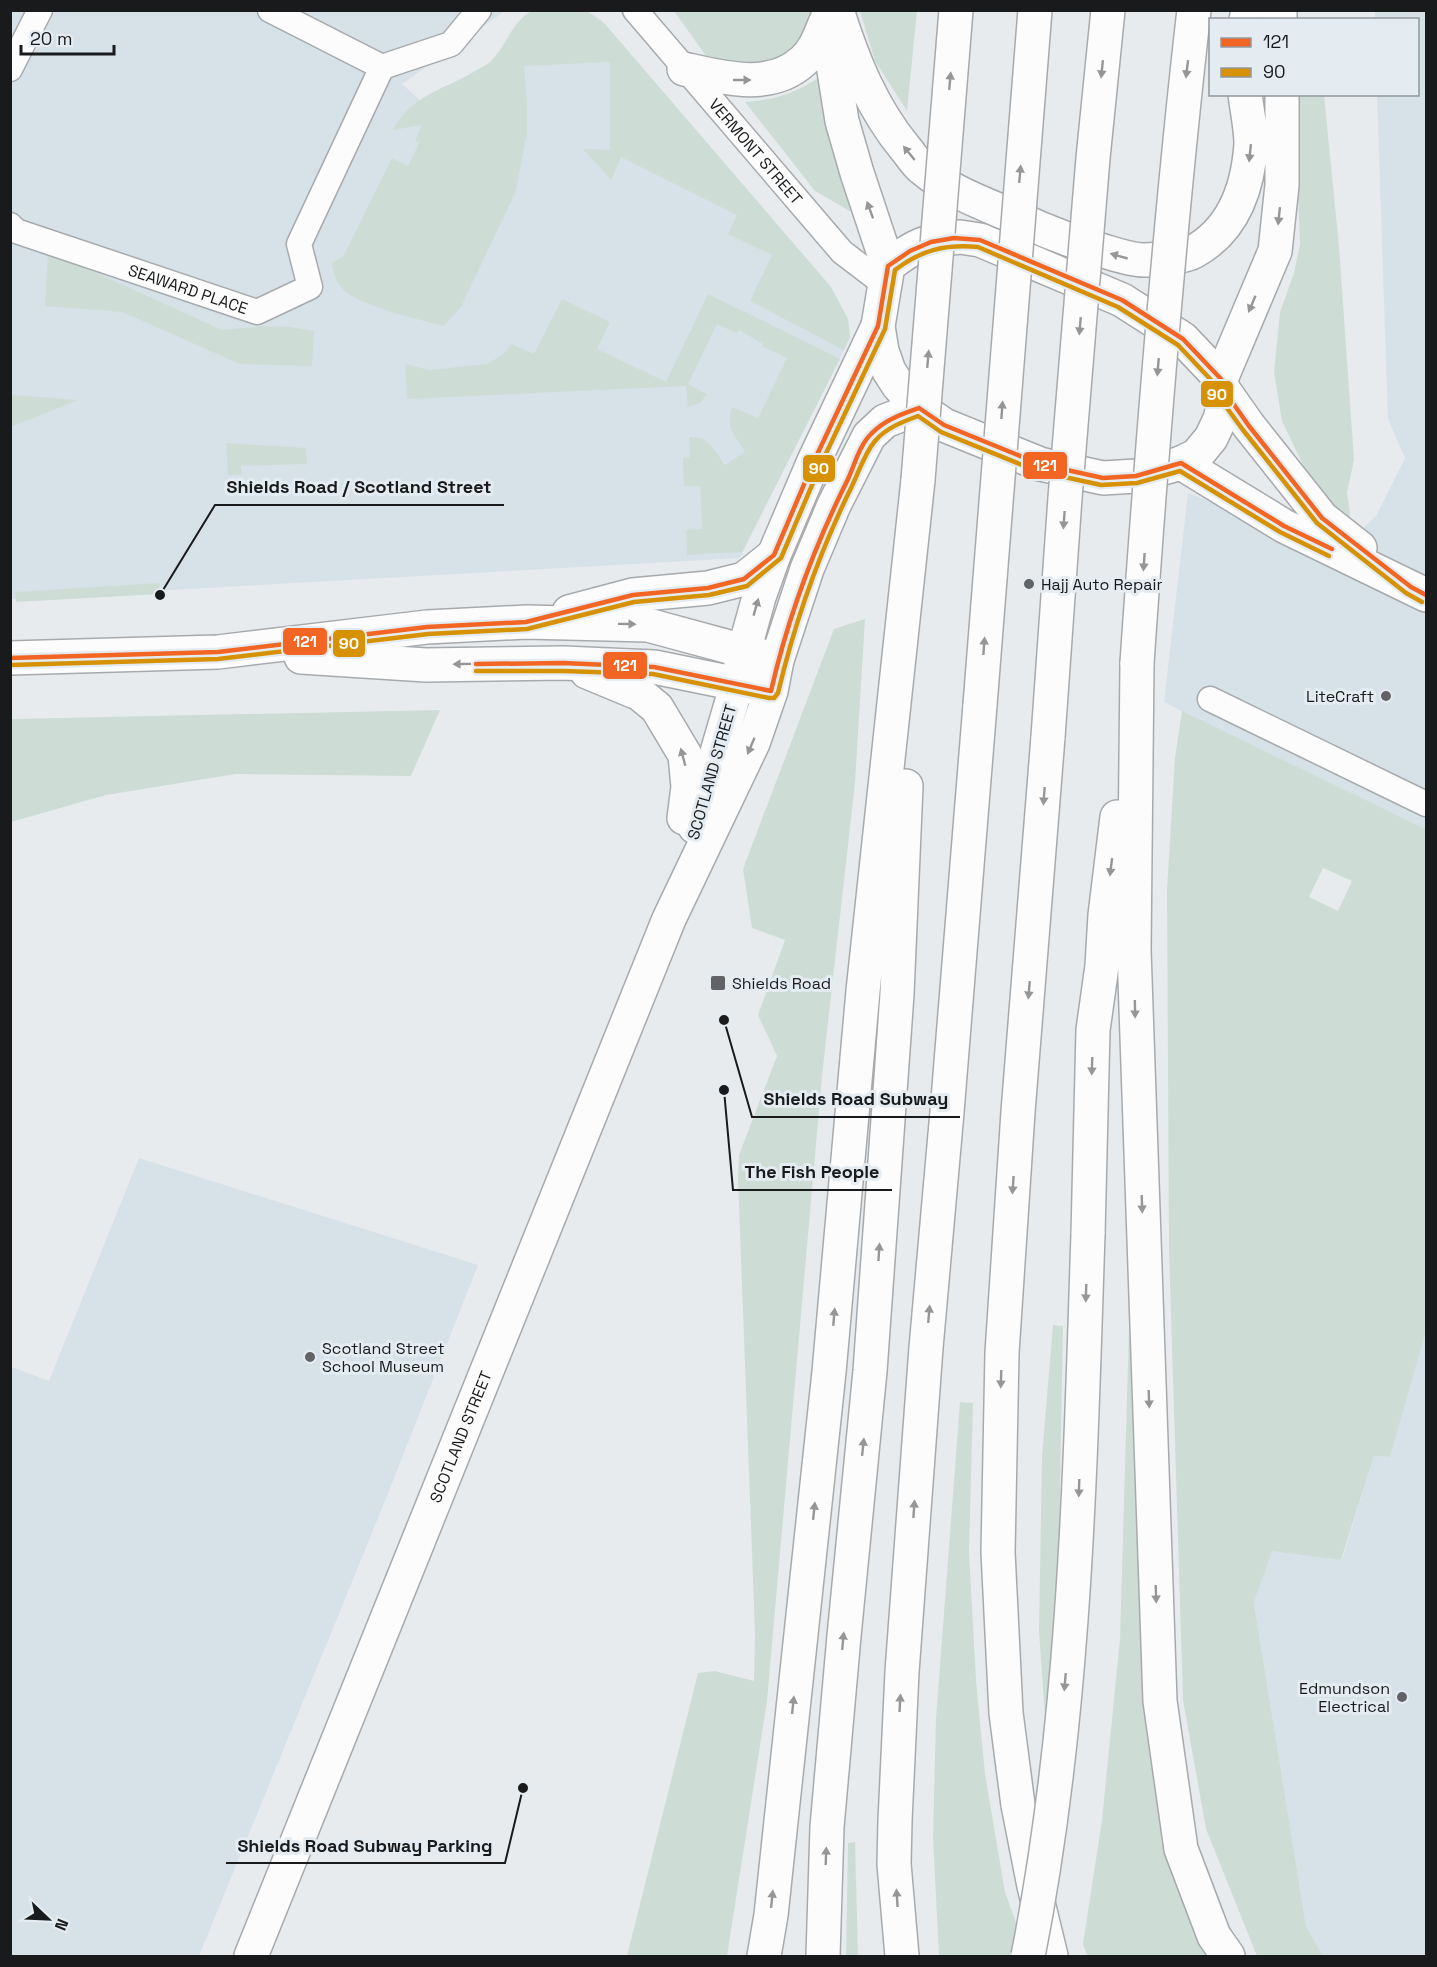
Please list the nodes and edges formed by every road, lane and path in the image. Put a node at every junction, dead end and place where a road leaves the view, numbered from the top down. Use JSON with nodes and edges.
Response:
{"nodes":[{"id":1,"x":40,"y":10,"type":"edge"},
{"id":2,"x":270,"y":10,"type":"edge"},
{"id":3,"x":479,"y":10,"type":"edge"},
{"id":4,"x":635,"y":10,"type":"edge"},
{"id":5,"x":956,"y":10,"type":"edge"},
{"id":6,"x":1035,"y":10,"type":"edge"},
{"id":7,"x":1108,"y":10,"type":"edge"},
{"id":8,"x":1194,"y":10,"type":"edge"},
{"id":9,"x":830,"y":14,"type":"edge"},
{"id":10,"x":382,"y":67,"type":"junction"},
{"id":11,"x":10,"y":69,"type":"edge"},
{"id":12,"x":684,"y":69,"type":"junction"},
{"id":13,"x":1245,"y":96,"type":"edge"},
{"id":14,"x":1282,"y":96,"type":"edge"},
{"id":15,"x":10,"y":225,"type":"edge"},
{"id":16,"x":886,"y":275,"type":"junction"},
{"id":17,"x":878,"y":326,"type":"junction"},
{"id":18,"x":1222,"y":384,"type":"junction"},
{"id":19,"x":919,"y":408,"type":"junction"},
{"id":20,"x":1181,"y":463,"type":"junction"},
{"id":21,"x":918,"y":480,"type":"junction"},
{"id":22,"x":774,"y":555,"type":"junction"},
{"id":23,"x":1419,"y":591,"type":"edge"},
{"id":24,"x":526,"y":622,"type":"junction"},
{"id":25,"x":744,"y":651,"type":"junction"},
{"id":26,"x":218,"y":652,"type":"junction"},
{"id":27,"x":10,"y":658,"type":"edge"},
{"id":28,"x":563,"y":663,"type":"junction"},
{"id":29,"x":1137,"y":663,"type":"junction"},
{"id":30,"x":774,"y":676,"type":"junction"},
{"id":31,"x":737,"y":684,"type":"junction"},
{"id":32,"x":1210,"y":699,"type":"dead end"},
{"id":33,"x":1426,"y":804,"type":"edge"},
{"id":34,"x":669,"y":919,"type":"junction"},
{"id":35,"x":251,"y":1956,"type":"edge"},
{"id":36,"x":764,"y":1956,"type":"edge"},
{"id":37,"x":823,"y":1956,"type":"edge"},
{"id":38,"x":902,"y":1956,"type":"edge"},
{"id":39,"x":1028,"y":1956,"type":"edge"},
{"id":40,"x":1051,"y":1956,"type":"edge"},
{"id":41,"x":1228,"y":1956,"type":"edge"}],
"edges":[{"from":1,"to":11,"type":"street"},
{"from":2,"to":10,"type":"street"},
{"from":3,"to":10,"type":"street"},
{"from":4,"to":12,"type":"street","name":"VERMONT STREET"},
{"from":21,"to":5,"type":"main road","one_way":true,"bridge":true},
{"from":38,"to":6,"type":"main road","one_way":true,"bridge":true},
{"from":7,"to":40,"type":"main road","one_way":true,"bridge":true},
{"from":8,"to":29,"type":"main road","one_way":true,"bridge":true},
{"from":12,"to":9,"type":"main road","one_way":true},
{"from":13,"to":9,"type":"main road","one_way":true},
{"from":16,"to":9,"type":"main road","one_way":true},
{"from":10,"to":15,"type":"street","name":"SEAWARD PLACE"},
{"from":12,"to":16,"type":"street","name":"VERMONT STREET"},
{"from":14,"to":18,"type":"main road","one_way":true},
{"from":16,"to":17,"type":"main road"},
{"from":16,"to":18,"type":"main road"},
{"from":17,"to":19,"type":"main road"},
{"from":17,"to":22,"type":"main road","name":"SCOTLAND STREET"},
{"from":18,"to":20,"type":"main road"},
{"from":18,"to":23,"type":"main road"},
{"from":19,"to":20,"type":"main road"},
{"from":19,"to":30,"type":"main road","name":"SCOTLAND STREET"},
{"from":20,"to":23,"type":"main road"},
{"from":36,"to":21,"type":"main road","one_way":true},
{"from":37,"to":21,"type":"main road","one_way":true},
{"from":22,"to":24,"type":"main road"},
{"from":25,"to":22,"type":"main road","name":"SCOTLAND STREET","one_way":true},
{"from":24,"to":25,"type":"main road","one_way":true},
{"from":24,"to":26,"type":"main road"},
{"from":25,"to":30,"type":"main road"},
{"from":25,"to":31,"type":"main road","name":"SCOTLAND STREET"},
{"from":26,"to":27,"type":"main road"},
{"from":28,"to":26,"type":"main road","one_way":true},
{"from":28,"to":31,"type":"main road"},
{"from":34,"to":28,"type":"main road","one_way":true},
{"from":29,"to":39,"type":"main road","one_way":true,"bridge":true},
{"from":29,"to":41,"type":"main road","one_way":true},
{"from":30,"to":31,"type":"main road"},
{"from":30,"to":34,"type":"main road","name":"SCOTLAND STREET","one_way":true},
{"from":31,"to":34,"type":"main road","name":"SCOTLAND STREET"},
{"from":32,"to":33,"type":"street"},
{"from":34,"to":35,"type":"main road","name":"SCOTLAND STREET"}]}
